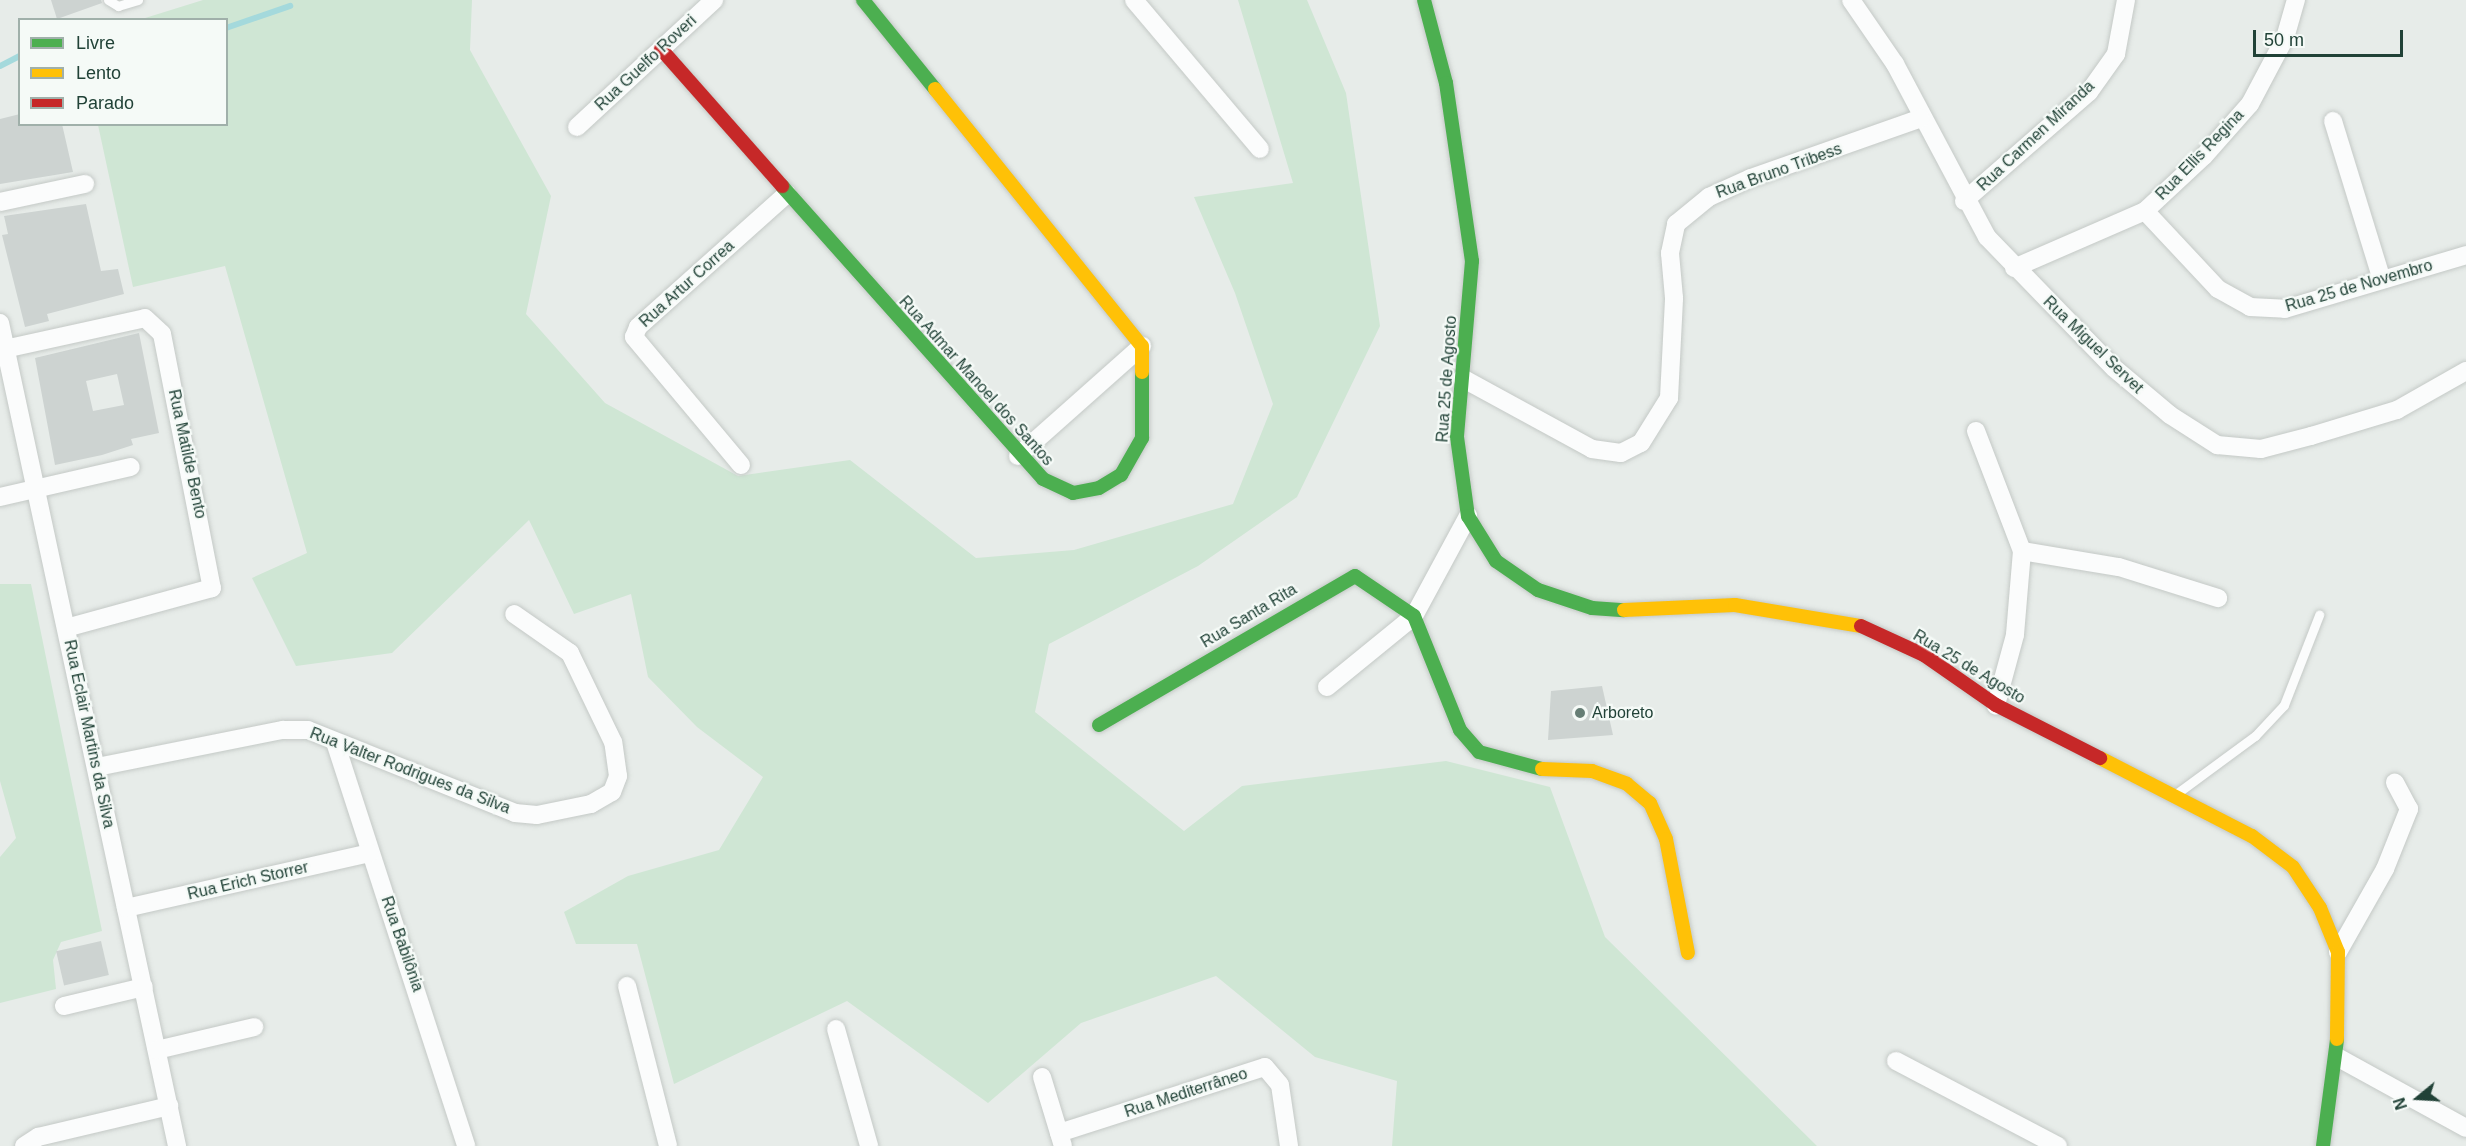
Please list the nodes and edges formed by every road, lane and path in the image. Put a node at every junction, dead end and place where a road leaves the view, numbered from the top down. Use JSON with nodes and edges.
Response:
{"nodes":[{"id":1,"x":108,"y":0,"type":"edge"},
{"id":2,"x":138,"y":0,"type":"edge"},
{"id":3,"x":714,"y":0,"type":"edge"},
{"id":4,"x":863,"y":0,"type":"edge"},
{"id":5,"x":1134,"y":0,"type":"edge"},
{"id":6,"x":1424,"y":0,"type":"edge"},
{"id":7,"x":1851,"y":0,"type":"edge"},
{"id":8,"x":2126,"y":0,"type":"edge"},
{"id":9,"x":2296,"y":0,"type":"edge"},
{"id":10,"x":661,"y":49,"type":"junction"},
{"id":11,"x":1921,"y":118,"type":"junction"},
{"id":12,"x":2333,"y":122,"type":"dead end"},
{"id":13,"x":577,"y":127,"type":"dead end"},
{"id":14,"x":1260,"y":149,"type":"dead end"},
{"id":15,"x":86,"y":184,"type":"dead end"},
{"id":16,"x":787,"y":194,"type":"junction"},
{"id":17,"x":1964,"y":201,"type":"junction"},
{"id":18,"x":0,"y":202,"type":"edge"},
{"id":19,"x":2145,"y":212,"type":"junction"},
{"id":20,"x":2466,"y":255,"type":"edge"},
{"id":21,"x":2014,"y":268,"type":"junction"},
{"id":22,"x":2381,"y":278,"type":"junction"},
{"id":23,"x":0,"y":322,"type":"edge"},
{"id":24,"x":1142,"y":346,"type":"junction"},
{"id":25,"x":3,"y":350,"type":"edge"},
{"id":26,"x":2466,"y":371,"type":"edge"},
{"id":27,"x":1462,"y":378,"type":"junction"},
{"id":28,"x":1976,"y":431,"type":"dead end"},
{"id":29,"x":1018,"y":456,"type":"junction"},
{"id":30,"x":741,"y":465,"type":"dead end"},
{"id":31,"x":131,"y":467,"type":"dead end"},
{"id":32,"x":36,"y":489,"type":"junction"},
{"id":33,"x":0,"y":497,"type":"edge"},
{"id":34,"x":1468,"y":516,"type":"junction"},
{"id":35,"x":2022,"y":551,"type":"junction"},
{"id":36,"x":2218,"y":598,"type":"dead end"},
{"id":37,"x":513,"y":614,"type":"dead end"},
{"id":38,"x":2319,"y":615,"type":"dead end"},
{"id":39,"x":1414,"y":616,"type":"junction"},
{"id":40,"x":66,"y":628,"type":"junction"},
{"id":41,"x":1326,"y":687,"type":"dead end"},
{"id":42,"x":1996,"y":705,"type":"junction"},
{"id":43,"x":1100,"y":724,"type":"dead end"},
{"id":44,"x":335,"y":742,"type":"junction"},
{"id":45,"x":97,"y":767,"type":"junction"},
{"id":46,"x":2395,"y":783,"type":"dead end"},
{"id":47,"x":2176,"y":794,"type":"junction"},
{"id":48,"x":370,"y":854,"type":"junction"},
{"id":49,"x":126,"y":908,"type":"junction"},
{"id":50,"x":2338,"y":952,"type":"junction"},
{"id":51,"x":1688,"y":954,"type":"dead end"},
{"id":52,"x":627,"y":986,"type":"dead end"},
{"id":53,"x":144,"y":987,"type":"junction"},
{"id":54,"x":64,"y":1006,"type":"dead end"},
{"id":55,"x":254,"y":1027,"type":"dead end"},
{"id":56,"x":836,"y":1029,"type":"dead end"},
{"id":57,"x":157,"y":1050,"type":"junction"},
{"id":58,"x":2337,"y":1057,"type":"junction"},
{"id":59,"x":1896,"y":1061,"type":"dead end"},
{"id":60,"x":1042,"y":1077,"type":"dead end"},
{"id":61,"x":169,"y":1106,"type":"junction"},
{"id":62,"x":2466,"y":1128,"type":"edge"},
{"id":63,"x":1061,"y":1139,"type":"edge"},
{"id":64,"x":24,"y":1146,"type":"edge"},
{"id":65,"x":177,"y":1146,"type":"edge"},
{"id":66,"x":466,"y":1146,"type":"edge"},
{"id":67,"x":668,"y":1146,"type":"edge"},
{"id":68,"x":870,"y":1146,"type":"edge"},
{"id":69,"x":1290,"y":1146,"type":"edge"},
{"id":70,"x":2058,"y":1146,"type":"edge"},
{"id":71,"x":2323,"y":1146,"type":"edge"}],
"edges":[{"from":1,"to":2,"type":"lane"},
{"from":3,"to":10,"type":"street","name":"Rua Guelfo Roveri"},
{"from":4,"to":24,"type":"street"},
{"from":5,"to":14,"type":"street"},
{"from":6,"to":27,"type":"street","name":"Rua 25 de Agosto"},
{"from":7,"to":11,"type":"street","name":"Rua Miguel Servet"},
{"from":8,"to":17,"type":"street","name":"Rua Carmen Miranda"},
{"from":9,"to":19,"type":"street","name":"Rua Ellis Regina"},
{"from":10,"to":13,"type":"street","name":"Rua Guelfo Roveri"},
{"from":10,"to":16,"type":"street","name":"Rua Admar Manoel dos Santos"},
{"from":11,"to":17,"type":"street","name":"Rua Miguel Servet"},
{"from":11,"to":27,"type":"street","name":"Rua Bruno Tribess"},
{"from":12,"to":22,"type":"street"},
{"from":15,"to":18,"type":"street"},
{"from":16,"to":29,"type":"street","name":"Rua Admar Manoel dos Santos"},
{"from":16,"to":30,"type":"street","name":"Rua Artur Correa"},
{"from":17,"to":21,"type":"street","name":"Rua Miguel Servet"},
{"from":19,"to":21,"type":"street","name":"Rua Ellis Regina"},
{"from":19,"to":22,"type":"street","name":"Rua 25 de Novembro"},
{"from":20,"to":22,"type":"street","name":"Rua 25 de Novembro"},
{"from":21,"to":26,"type":"street","name":"Rua Miguel Servet"},
{"from":23,"to":25,"type":"street","name":"Rua Eclair Martins da Silva"},
{"from":24,"to":29,"type":"street"},
{"from":24,"to":29,"type":"street","name":"Rua Admar Manoel dos Santos"},
{"from":25,"to":32,"type":"street","name":"Rua Eclair Martins da Silva"},
{"from":25,"to":40,"type":"street","name":"Rua Matilde Bento"},
{"from":27,"to":34,"type":"street","name":"Rua 25 de Agosto"},
{"from":28,"to":35,"type":"street"},
{"from":31,"to":32,"type":"street"},
{"from":32,"to":33,"type":"street"},
{"from":32,"to":40,"type":"street","name":"Rua Eclair Martins da Silva"},
{"from":34,"to":39,"type":"street"},
{"from":34,"to":42,"type":"street","name":"Rua 25 de Agosto"},
{"from":35,"to":36,"type":"street"},
{"from":35,"to":42,"type":"street"},
{"from":37,"to":44,"type":"street","name":"Rua Valter Rodrigues da Silva"},
{"from":38,"to":47,"type":"lane"},
{"from":39,"to":41,"type":"street"},
{"from":39,"to":43,"type":"street","name":"Rua Santa Rita"},
{"from":39,"to":51,"type":"street"},
{"from":40,"to":45,"type":"street","name":"Rua Eclair Martins da Silva"},
{"from":42,"to":47,"type":"street","name":"Rua 25 de Agosto"},
{"from":44,"to":45,"type":"street","name":"Rua Valter Rodrigues da Silva"},
{"from":44,"to":48,"type":"street","name":"Rua Babilônia"},
{"from":45,"to":49,"type":"street","name":"Rua Eclair Martins da Silva"},
{"from":46,"to":50,"type":"street"},
{"from":47,"to":50,"type":"street","name":"Rua 25 de Agosto"},
{"from":48,"to":49,"type":"street","name":"Rua Erich Storrer"},
{"from":48,"to":66,"type":"street","name":"Rua Babilônia"},
{"from":49,"to":53,"type":"street","name":"Rua Eclair Martins da Silva"},
{"from":50,"to":58,"type":"street","name":"Rua 25 de Agosto"},
{"from":52,"to":67,"type":"street"},
{"from":53,"to":54,"type":"street"},
{"from":53,"to":57,"type":"street","name":"Rua Eclair Martins da Silva"},
{"from":55,"to":57,"type":"street"},
{"from":56,"to":68,"type":"street"},
{"from":57,"to":61,"type":"street","name":"Rua Eclair Martins da Silva"},
{"from":58,"to":62,"type":"street"},
{"from":58,"to":71,"type":"street","name":"Rua 25 de Agosto"},
{"from":59,"to":70,"type":"street"},
{"from":60,"to":63,"type":"street"},
{"from":61,"to":64,"type":"street"},
{"from":61,"to":65,"type":"street","name":"Rua Eclair Martins da Silva"},
{"from":63,"to":69,"type":"street","name":"Rua Mediterrâneo"}]}
